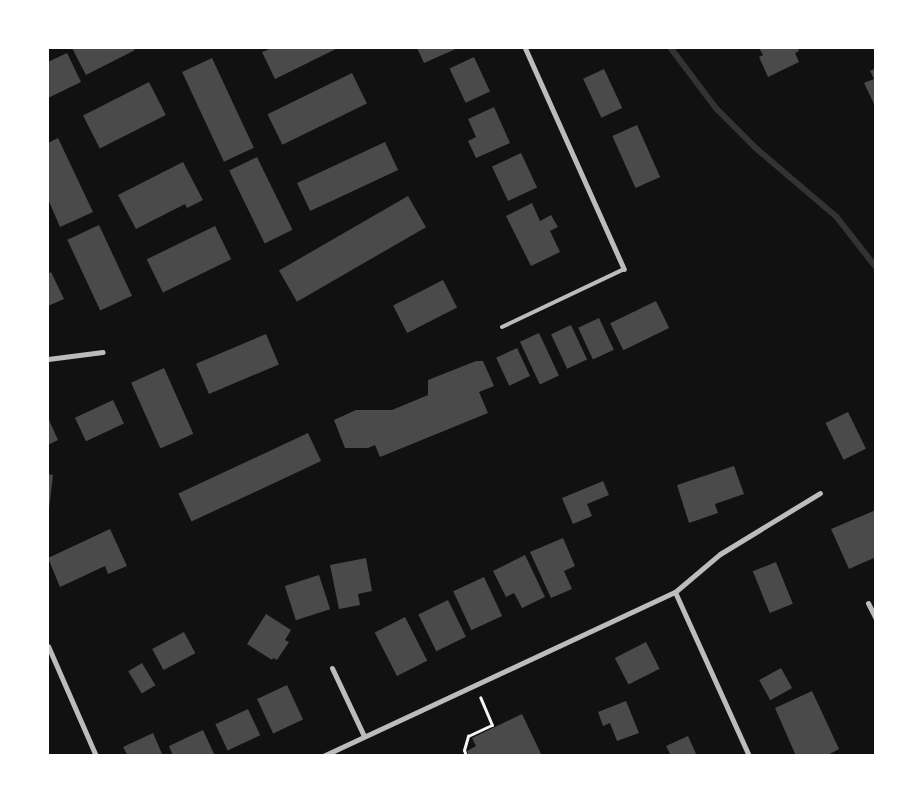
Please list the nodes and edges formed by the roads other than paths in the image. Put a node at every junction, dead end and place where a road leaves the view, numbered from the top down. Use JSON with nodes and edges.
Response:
{"nodes":[{"id":1,"x":525,"y":48,"type":"edge"},
{"id":2,"x":624,"y":270,"type":"joint"},
{"id":3,"x":502,"y":327,"type":"dead end"},
{"id":4,"x":103,"y":352,"type":"dead end"},
{"id":5,"x":48,"y":359,"type":"edge"},
{"id":6,"x":820,"y":492,"type":"dead end"},
{"id":7,"x":675,"y":592,"type":"junction"},
{"id":8,"x":868,"y":604,"type":"dead end"},
{"id":9,"x":876,"y":619,"type":"edge"},
{"id":10,"x":48,"y":646,"type":"edge"},
{"id":11,"x":332,"y":668,"type":"dead end"},
{"id":12,"x":364,"y":736,"type":"junction"},
{"id":13,"x":96,"y":756,"type":"edge"},
{"id":14,"x":323,"y":756,"type":"edge"},
{"id":15,"x":749,"y":756,"type":"edge"}],
"edges":[{"from":1,"to":2,"type":"street"},
{"from":2,"to":3,"type":"lane"},
{"from":4,"to":5,"type":"street"},
{"from":6,"to":7,"type":"street"},
{"from":7,"to":12,"type":"street"},
{"from":7,"to":15,"type":"street"},
{"from":8,"to":9,"type":"street"},
{"from":10,"to":13,"type":"street"},
{"from":11,"to":12,"type":"street"},
{"from":12,"to":14,"type":"street"}]}
